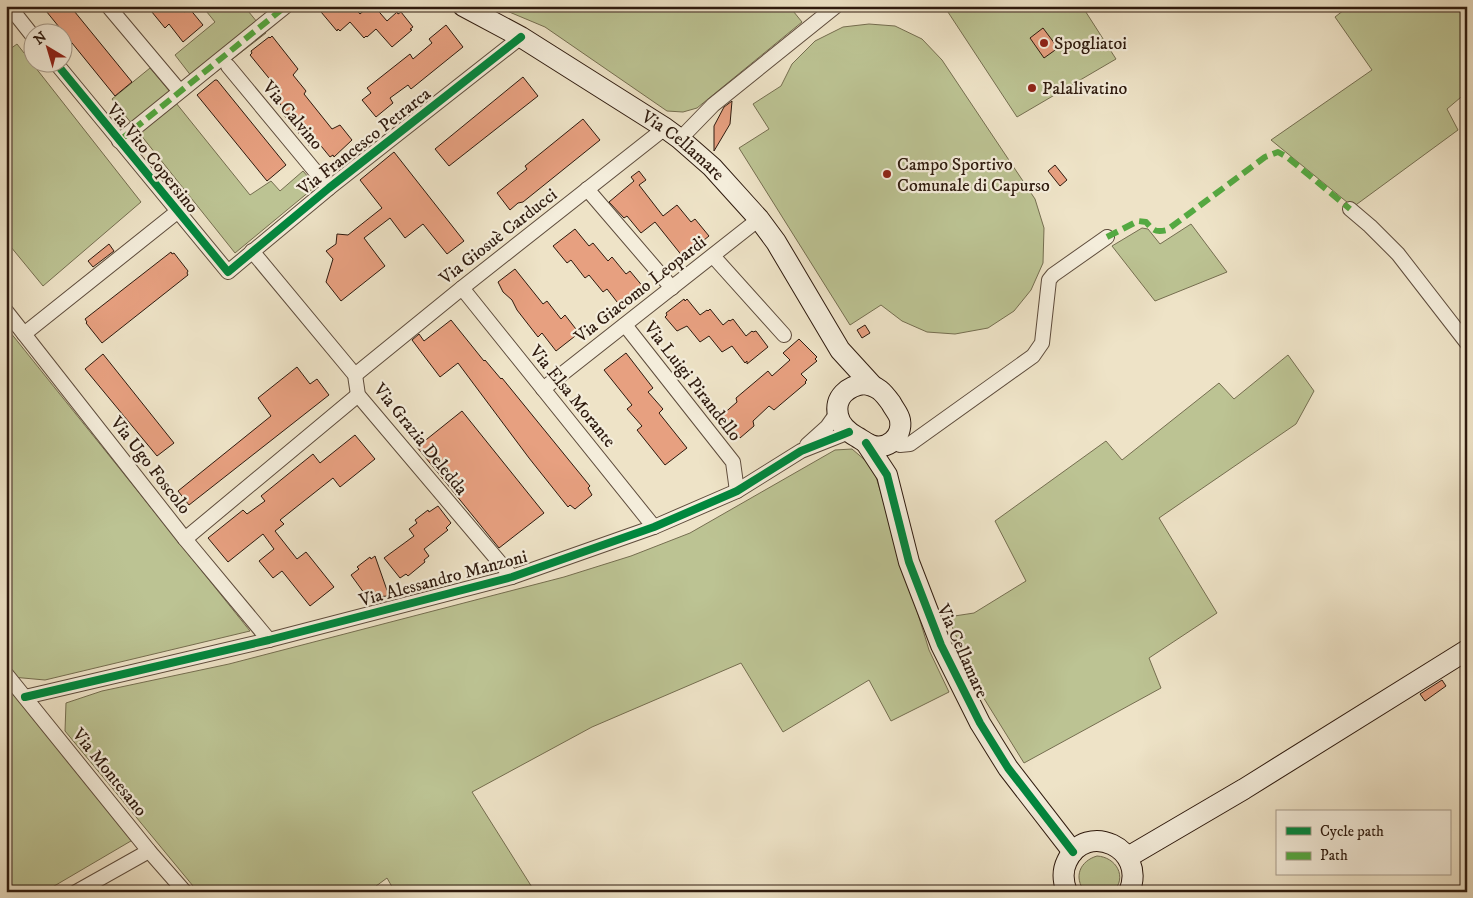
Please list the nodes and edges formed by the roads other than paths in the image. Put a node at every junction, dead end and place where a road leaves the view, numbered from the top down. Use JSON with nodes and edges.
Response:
{"nodes":[{"id":1,"x":108,"y":6,"type":"edge"},
{"id":2,"x":286,"y":6,"type":"edge"},
{"id":3,"x":463,"y":6,"type":"edge"},
{"id":4,"x":836,"y":6,"type":"edge"},
{"id":5,"x":13,"y":11,"type":"edge"},
{"id":6,"x":22,"y":22,"type":"edge"},
{"id":7,"x":521,"y":36,"type":"junction"},
{"id":8,"x":228,"y":66,"type":"dead end"},
{"id":9,"x":63,"y":72,"type":"edge"},
{"id":10,"x":177,"y":88,"type":"dead end"},
{"id":11,"x":673,"y":133,"type":"junction"},
{"id":12,"x":120,"y":141,"type":"junction"},
{"id":13,"x":329,"y":188,"type":"junction"},
{"id":14,"x":587,"y":190,"type":"junction"},
{"id":15,"x":1350,"y":209,"type":"dead end"},
{"id":16,"x":177,"y":212,"type":"junction"},
{"id":17,"x":760,"y":219,"type":"junction"},
{"id":18,"x":1107,"y":237,"type":"dead end"},
{"id":19,"x":252,"y":251,"type":"junction"},
{"id":20,"x":712,"y":256,"type":"junction"},
{"id":21,"x":228,"y":272,"type":"joint"},
{"id":22,"x":462,"y":288,"type":"junction"},
{"id":23,"x":672,"y":288,"type":"junction"},
{"id":24,"x":6,"y":311,"type":"edge"},
{"id":25,"x":625,"y":325,"type":"junction"},
{"id":26,"x":24,"y":334,"type":"junction"},
{"id":27,"x":784,"y":336,"type":"dead end"},
{"id":28,"x":1467,"y":343,"type":"edge"},
{"id":29,"x":840,"y":350,"type":"junction"},
{"id":30,"x":355,"y":375,"type":"junction"},
{"id":31,"x":872,"y":385,"type":"junction"},
{"id":32,"x":543,"y":389,"type":"junction"},
{"id":33,"x":844,"y":392,"type":"junction"},
{"id":34,"x":358,"y":395,"type":"junction"},
{"id":35,"x":837,"y":413,"type":"junction"},
{"id":36,"x":849,"y":432,"type":"junction"},
{"id":37,"x":896,"y":435,"type":"junction"},
{"id":38,"x":866,"y":442,"type":"junction"},
{"id":39,"x":802,"y":451,"type":"junction"},
{"id":40,"x":887,"y":475,"type":"junction"},
{"id":41,"x":737,"y":491,"type":"junction"},
{"id":42,"x":654,"y":526,"type":"junction"},
{"id":43,"x":185,"y":539,"type":"junction"},
{"id":44,"x":512,"y":577,"type":"junction"},
{"id":45,"x":269,"y":640,"type":"junction"},
{"id":46,"x":1467,"y":650,"type":"edge"},
{"id":47,"x":6,"y":674,"type":"edge"},
{"id":48,"x":25,"y":697,"type":"junction"},
{"id":49,"x":150,"y":851,"type":"junction"},
{"id":50,"x":1073,"y":852,"type":"junction"},
{"id":51,"x":1128,"y":857,"type":"junction"},
{"id":52,"x":76,"y":892,"type":"edge"},
{"id":53,"x":185,"y":892,"type":"edge"},
{"id":54,"x":1067,"y":892,"type":"edge"},
{"id":55,"x":1129,"y":892,"type":"edge"}],
"edges":[{"from":1,"to":10,"type":"street"},
{"from":2,"to":12,"type":"street"},
{"from":3,"to":7,"type":"street","name":"Via Cellamare"},
{"from":4,"to":11,"type":"street","name":"Via Giosuè Carducci"},
{"from":5,"to":6,"type":"street"},
{"from":7,"to":11,"type":"street","name":"Via Cellamare"},
{"from":7,"to":13,"type":"street","name":"Via Francesco Petrarca"},
{"from":8,"to":13,"type":"street","name":"Via Calvino"},
{"from":9,"to":12,"type":"street","name":"Via Vito Copersino"},
{"from":11,"to":14,"type":"street","name":"Via Giosuè Carducci"},
{"from":11,"to":17,"type":"street","name":"Via Cellamare"},
{"from":12,"to":16,"type":"street","name":"Via Vito Copersino"},
{"from":13,"to":19,"type":"street","name":"Via Francesco Petrarca"},
{"from":14,"to":22,"type":"street","name":"Via Giosuè Carducci"},
{"from":14,"to":23,"type":"street"},
{"from":15,"to":28,"type":"street"},
{"from":16,"to":21,"type":"street","name":"Via Vito Copersino"},
{"from":16,"to":26,"type":"street"},
{"from":17,"to":20,"type":"street","name":"Via Giacomo Leopardi"},
{"from":17,"to":29,"type":"street","name":"Via Cellamare"},
{"from":18,"to":37,"type":"street"},
{"from":19,"to":21,"type":"street","name":"Via Francesco Petrarca"},
{"from":19,"to":30,"type":"street","name":"Via Grazia Deledda"},
{"from":20,"to":23,"type":"street","name":"Via Giacomo Leopardi"},
{"from":20,"to":27,"type":"street"},
{"from":22,"to":30,"type":"street","name":"Via Giosuè Carducci"},
{"from":22,"to":32,"type":"street","name":"Via Elsa Morante"},
{"from":23,"to":25,"type":"street","name":"Via Giacomo Leopardi"},
{"from":24,"to":26,"type":"street","name":"Via Ugo Foscolo"},
{"from":25,"to":32,"type":"street","name":"Via Giacomo Leopardi"},
{"from":25,"to":41,"type":"street","name":"Via Luigi Pirandello"},
{"from":26,"to":43,"type":"street","name":"Via Ugo Foscolo"},
{"from":29,"to":31,"type":"street","name":"Via Cellamare"},
{"from":29,"to":33,"type":"street","name":"Via Cellamare"},
{"from":30,"to":34,"type":"street","name":"Via Grazia Deledda"},
{"from":31,"to":33,"type":"street"},
{"from":31,"to":37,"type":"street","name":"Via Cellamare"},
{"from":32,"to":42,"type":"street","name":"Via Elsa Morante"},
{"from":33,"to":35,"type":"street","name":"Via Cellamare"},
{"from":34,"to":43,"type":"street"},
{"from":34,"to":44,"type":"street","name":"Via Grazia Deledda"},
{"from":35,"to":36,"type":"street","name":"Via Cellamare"},
{"from":35,"to":39,"type":"street","name":"Via Alessandro Manzoni"},
{"from":36,"to":38,"type":"street","name":"Via Cellamare"},
{"from":36,"to":39,"type":"street","name":"Via Alessandro Manzoni"},
{"from":37,"to":38,"type":"street","name":"Via Cellamare"},
{"from":37,"to":40,"type":"street","name":"Via Cellamare"},
{"from":38,"to":40,"type":"street","name":"Via Cellamare"},
{"from":39,"to":41,"type":"street","name":"Via Alessandro Manzoni"},
{"from":40,"to":50,"type":"street","name":"Via Cellamare"},
{"from":41,"to":42,"type":"street","name":"Via Alessandro Manzoni"},
{"from":42,"to":44,"type":"street","name":"Via Alessandro Manzoni"},
{"from":43,"to":45,"type":"street","name":"Via Ugo Foscolo"},
{"from":44,"to":45,"type":"street","name":"Via Alessandro Manzoni"},
{"from":45,"to":48,"type":"street","name":"Via Alessandro Manzoni"},
{"from":46,"to":51,"type":"street"},
{"from":47,"to":48,"type":"street","name":"Via Montesano"},
{"from":48,"to":49,"type":"street","name":"Via Montesano"},
{"from":49,"to":52,"type":"street"},
{"from":49,"to":53,"type":"street","name":"Via Montesano"},
{"from":50,"to":51,"type":"street"},
{"from":50,"to":54,"type":"street"},
{"from":51,"to":55,"type":"street"}]}
